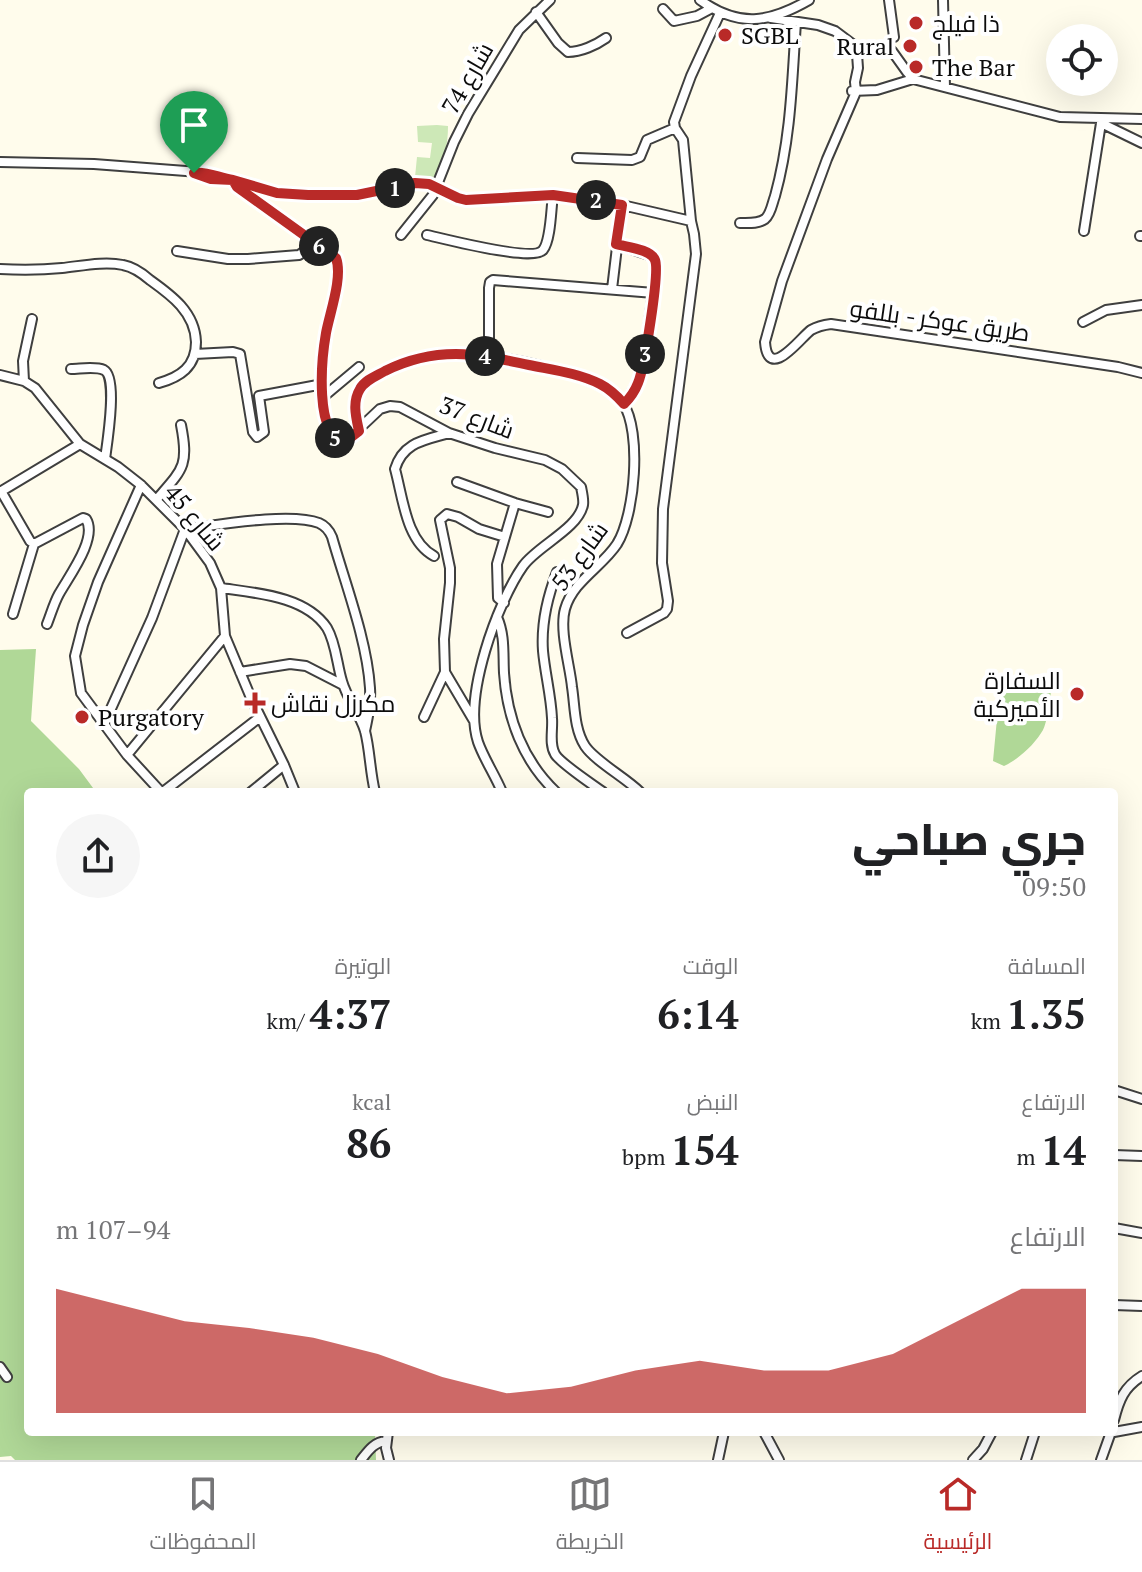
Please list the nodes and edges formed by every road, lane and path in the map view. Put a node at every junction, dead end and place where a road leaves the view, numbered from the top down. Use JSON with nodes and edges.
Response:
{"nodes":[{"id":1,"x":550,"y":0,"type":"edge"},
{"id":2,"x":700,"y":0,"type":"edge"},
{"id":3,"x":889,"y":0,"type":"edge"},
{"id":4,"x":943,"y":0,"type":"edge"},
{"id":5,"x":799,"y":4,"type":"edge"},
{"id":6,"x":663,"y":9,"type":"dead end"},
{"id":7,"x":716,"y":10,"type":"junction"},
{"id":8,"x":536,"y":12,"type":"junction"},
{"id":9,"x":771,"y":18,"type":"junction"},
{"id":10,"x":802,"y":23,"type":"junction"},
{"id":11,"x":894,"y":37,"type":"dead end"},
{"id":12,"x":606,"y":38,"type":"dead end"},
{"id":13,"x":855,"y":46,"type":"junction"},
{"id":14,"x":913,"y":79,"type":"junction"},
{"id":15,"x":945,"y":87,"type":"junction"},
{"id":16,"x":854,"y":88,"type":"junction"},
{"id":17,"x":1142,"y":119,"type":"edge"},
{"id":18,"x":1102,"y":121,"type":"junction"},
{"id":19,"x":675,"y":128,"type":"junction"},
{"id":20,"x":1142,"y":143,"type":"edge"},
{"id":21,"x":577,"y":158,"type":"dead end"},
{"id":22,"x":0,"y":162,"type":"edge"},
{"id":23,"x":233,"y":180,"type":"junction"},
{"id":24,"x":437,"y":187,"type":"junction"},
{"id":25,"x":553,"y":195,"type":"junction"},
{"id":26,"x":622,"y":205,"type":"junction"},
{"id":27,"x":691,"y":221,"type":"junction"},
{"id":28,"x":740,"y":223,"type":"dead end"},
{"id":29,"x":1084,"y":231,"type":"dead end"},
{"id":30,"x":401,"y":235,"type":"dead end"},
{"id":31,"x":427,"y":235,"type":"dead end"},
{"id":32,"x":315,"y":244,"type":"junction"},
{"id":33,"x":616,"y":244,"type":"junction"},
{"id":34,"x":177,"y":251,"type":"dead end"},
{"id":35,"x":0,"y":269,"type":"edge"},
{"id":36,"x":612,"y":289,"type":"junction"},
{"id":37,"x":654,"y":293,"type":"junction"},
{"id":38,"x":1142,"y":305,"type":"edge"},
{"id":39,"x":32,"y":319,"type":"dead end"},
{"id":40,"x":1083,"y":322,"type":"dead end"},
{"id":41,"x":195,"y":354,"type":"junction"},
{"id":42,"x":485,"y":356,"type":"junction"},
{"id":43,"x":359,"y":367,"type":"dead end"},
{"id":44,"x":71,"y":369,"type":"dead end"},
{"id":45,"x":1142,"y":373,"type":"edge"},
{"id":46,"x":0,"y":375,"type":"edge"},
{"id":47,"x":24,"y":381,"type":"junction"},
{"id":48,"x":159,"y":383,"type":"dead end"},
{"id":49,"x":323,"y":384,"type":"junction"},
{"id":50,"x":322,"y":398,"type":"junction"},
{"id":51,"x":624,"y":404,"type":"junction"},
{"id":52,"x":181,"y":425,"type":"dead end"},
{"id":53,"x":359,"y":431,"type":"junction"},
{"id":54,"x":449,"y":433,"type":"junction"},
{"id":55,"x":80,"y":444,"type":"junction"},
{"id":56,"x":105,"y":459,"type":"junction"},
{"id":57,"x":457,"y":482,"type":"dead end"},
{"id":58,"x":141,"y":485,"type":"junction"},
{"id":59,"x":0,"y":491,"type":"edge"},
{"id":60,"x":156,"y":500,"type":"junction"},
{"id":61,"x":515,"y":503,"type":"junction"},
{"id":62,"x":548,"y":512,"type":"dead end"},
{"id":63,"x":185,"y":529,"type":"junction"},
{"id":64,"x":505,"y":537,"type":"junction"},
{"id":65,"x":34,"y":544,"type":"junction"},
{"id":66,"x":434,"y":556,"type":"dead end"},
{"id":67,"x":557,"y":572,"type":"dead end"},
{"id":68,"x":221,"y":588,"type":"junction"},
{"id":69,"x":504,"y":603,"type":"junction"},
{"id":70,"x":13,"y":614,"type":"dead end"},
{"id":71,"x":497,"y":617,"type":"junction"},
{"id":72,"x":47,"y":624,"type":"dead end"},
{"id":73,"x":627,"y":633,"type":"dead end"},
{"id":74,"x":225,"y":636,"type":"junction"},
{"id":75,"x":240,"y":672,"type":"junction"},
{"id":76,"x":445,"y":672,"type":"junction"},
{"id":77,"x":343,"y":685,"type":"junction"},
{"id":78,"x":260,"y":717,"type":"junction"},
{"id":79,"x":424,"y":717,"type":"dead end"},
{"id":80,"x":474,"y":722,"type":"junction"},
{"id":81,"x":104,"y":724,"type":"junction"},
{"id":82,"x":365,"y":731,"type":"junction"},
{"id":83,"x":127,"y":755,"type":"junction"},
{"id":84,"x":284,"y":765,"type":"junction"},
{"id":85,"x":158,"y":788,"type":"edge"},
{"id":86,"x":167,"y":788,"type":"edge"},
{"id":87,"x":256,"y":788,"type":"edge"},
{"id":88,"x":293,"y":788,"type":"edge"},
{"id":89,"x":374,"y":788,"type":"edge"},
{"id":90,"x":500,"y":788,"type":"edge"},
{"id":91,"x":553,"y":788,"type":"edge"},
{"id":92,"x":597,"y":788,"type":"edge"},
{"id":93,"x":635,"y":788,"type":"edge"},
{"id":94,"x":1118,"y":1091,"type":"edge"},
{"id":95,"x":1142,"y":1099,"type":"edge"},
{"id":96,"x":1118,"y":1155,"type":"edge"},
{"id":97,"x":1142,"y":1156,"type":"edge"},
{"id":98,"x":1118,"y":1229,"type":"edge"},
{"id":99,"x":1142,"y":1233,"type":"edge"},
{"id":100,"x":1118,"y":1305,"type":"edge"},
{"id":101,"x":1142,"y":1306,"type":"edge"},
{"id":102,"x":0,"y":1367,"type":"edge"},
{"id":103,"x":1142,"y":1376,"type":"edge"},
{"id":104,"x":7,"y":1377,"type":"dead end"},
{"id":105,"x":1118,"y":1406,"type":"edge"},
{"id":106,"x":1142,"y":1427,"type":"edge"},
{"id":107,"x":1118,"y":1431,"type":"edge"},
{"id":108,"x":723,"y":1436,"type":"edge"},
{"id":109,"x":766,"y":1436,"type":"edge"},
{"id":110,"x":990,"y":1436,"type":"edge"},
{"id":111,"x":1034,"y":1436,"type":"edge"},
{"id":112,"x":1110,"y":1436,"type":"edge"},
{"id":113,"x":387,"y":1437,"type":"edge"},
{"id":114,"x":361,"y":1460,"type":"edge"},
{"id":115,"x":389,"y":1460,"type":"edge"},
{"id":116,"x":718,"y":1460,"type":"edge"},
{"id":117,"x":779,"y":1460,"type":"edge"},
{"id":118,"x":973,"y":1460,"type":"edge"},
{"id":119,"x":1026,"y":1460,"type":"edge"},
{"id":120,"x":1101,"y":1460,"type":"edge"}],
"edges":[{"from":1,"to":8,"type":"street","name":"شارع 74"},
{"from":2,"to":7,"type":"street"},
{"from":3,"to":11,"type":"street"},
{"from":4,"to":15,"type":"street"},
{"from":5,"to":9,"type":"street"},
{"from":5,"to":10,"type":"street"},
{"from":6,"to":7,"type":"street"},
{"from":7,"to":9,"type":"street"},
{"from":7,"to":19,"type":"street"},
{"from":8,"to":12,"type":"street"},
{"from":8,"to":24,"type":"street","name":"شارع 74"},
{"from":9,"to":10,"type":"street"},
{"from":10,"to":13,"type":"street"},
{"from":10,"to":28,"type":"street"},
{"from":13,"to":14,"type":"street"},
{"from":13,"to":16,"type":"street","name":"طريق عوكر - بللفو"},
{"from":14,"to":15,"type":"street"},
{"from":14,"to":16,"type":"street"},
{"from":15,"to":18,"type":"street"},
{"from":16,"to":45,"type":"street","name":"طريق عوكر - بللفو"},
{"from":17,"to":18,"type":"street"},
{"from":18,"to":20,"type":"street"},
{"from":18,"to":29,"type":"street"},
{"from":19,"to":21,"type":"street"},
{"from":19,"to":27,"type":"street"},
{"from":22,"to":23,"type":"street"},
{"from":23,"to":24,"type":"street"},
{"from":23,"to":32,"type":"street"},
{"from":24,"to":25,"type":"street"},
{"from":24,"to":30,"type":"street","name":"شارع 74"},
{"from":25,"to":26,"type":"street"},
{"from":25,"to":31,"type":"street"},
{"from":26,"to":27,"type":"street"},
{"from":26,"to":33,"type":"street"},
{"from":27,"to":73,"type":"street"},
{"from":32,"to":34,"type":"street"},
{"from":32,"to":49,"type":"street"},
{"from":33,"to":36,"type":"street"},
{"from":33,"to":37,"type":"street"},
{"from":35,"to":41,"type":"street"},
{"from":36,"to":37,"type":"street"},
{"from":36,"to":42,"type":"street"},
{"from":37,"to":51,"type":"street"},
{"from":38,"to":40,"type":"street"},
{"from":39,"to":47,"type":"street"},
{"from":41,"to":48,"type":"street"},
{"from":41,"to":49,"type":"street"},
{"from":42,"to":51,"type":"street"},
{"from":42,"to":53,"type":"street"},
{"from":43,"to":50,"type":"street"},
{"from":44,"to":56,"type":"street"},
{"from":46,"to":47,"type":"street"},
{"from":47,"to":55,"type":"street","name":"شارع 45"},
{"from":49,"to":50,"type":"street"},
{"from":50,"to":53,"type":"street"},
{"from":51,"to":93,"type":"street","name":"شارع 53"},
{"from":52,"to":60,"type":"street"},
{"from":53,"to":54,"type":"street","name":"شارع 37"},
{"from":54,"to":66,"type":"street"},
{"from":54,"to":69,"type":"street","name":"شارع 37"},
{"from":55,"to":56,"type":"street","name":"شارع 45"},
{"from":55,"to":59,"type":"street"},
{"from":56,"to":58,"type":"street","name":"شارع 45"},
{"from":57,"to":61,"type":"street"},
{"from":58,"to":60,"type":"street","name":"شارع 45"},
{"from":58,"to":81,"type":"street"},
{"from":59,"to":65,"type":"street"},
{"from":60,"to":63,"type":"street","name":"شارع 45"},
{"from":61,"to":62,"type":"street"},
{"from":61,"to":64,"type":"street"},
{"from":63,"to":68,"type":"street","name":"شارع 45"},
{"from":63,"to":81,"type":"street"},
{"from":63,"to":82,"type":"street"},
{"from":64,"to":69,"type":"street"},
{"from":64,"to":76,"type":"street"},
{"from":65,"to":70,"type":"street"},
{"from":65,"to":72,"type":"street"},
{"from":67,"to":92,"type":"street"},
{"from":68,"to":74,"type":"street","name":"شارع 45"},
{"from":68,"to":77,"type":"street"},
{"from":69,"to":71,"type":"street","name":"شارع 37"},
{"from":71,"to":80,"type":"street","name":"شارع 37"},
{"from":71,"to":91,"type":"street"},
{"from":74,"to":75,"type":"street","name":"شارع 45"},
{"from":74,"to":83,"type":"street"},
{"from":75,"to":77,"type":"street"},
{"from":75,"to":78,"type":"street","name":"شارع 45"},
{"from":76,"to":79,"type":"street"},
{"from":76,"to":80,"type":"street"},
{"from":77,"to":82,"type":"street"},
{"from":78,"to":84,"type":"street","name":"شارع 45"},
{"from":78,"to":86,"type":"street"},
{"from":80,"to":90,"type":"street","name":"شارع 37"},
{"from":81,"to":83,"type":"street"},
{"from":82,"to":89,"type":"street"},
{"from":83,"to":85,"type":"street"},
{"from":84,"to":87,"type":"street"},
{"from":84,"to":88,"type":"street","name":"شارع 45"},
{"from":94,"to":95,"type":"street"},
{"from":96,"to":97,"type":"street"},
{"from":98,"to":99,"type":"street"},
{"from":100,"to":101,"type":"street"},
{"from":102,"to":104,"type":"street"},
{"from":103,"to":105,"type":"street"},
{"from":106,"to":107,"type":"street"},
{"from":108,"to":116,"type":"street"},
{"from":109,"to":117,"type":"street"},
{"from":110,"to":118,"type":"street"},
{"from":111,"to":119,"type":"street"},
{"from":112,"to":120,"type":"street"},
{"from":113,"to":114,"type":"street"},
{"from":113,"to":115,"type":"street"}]}
